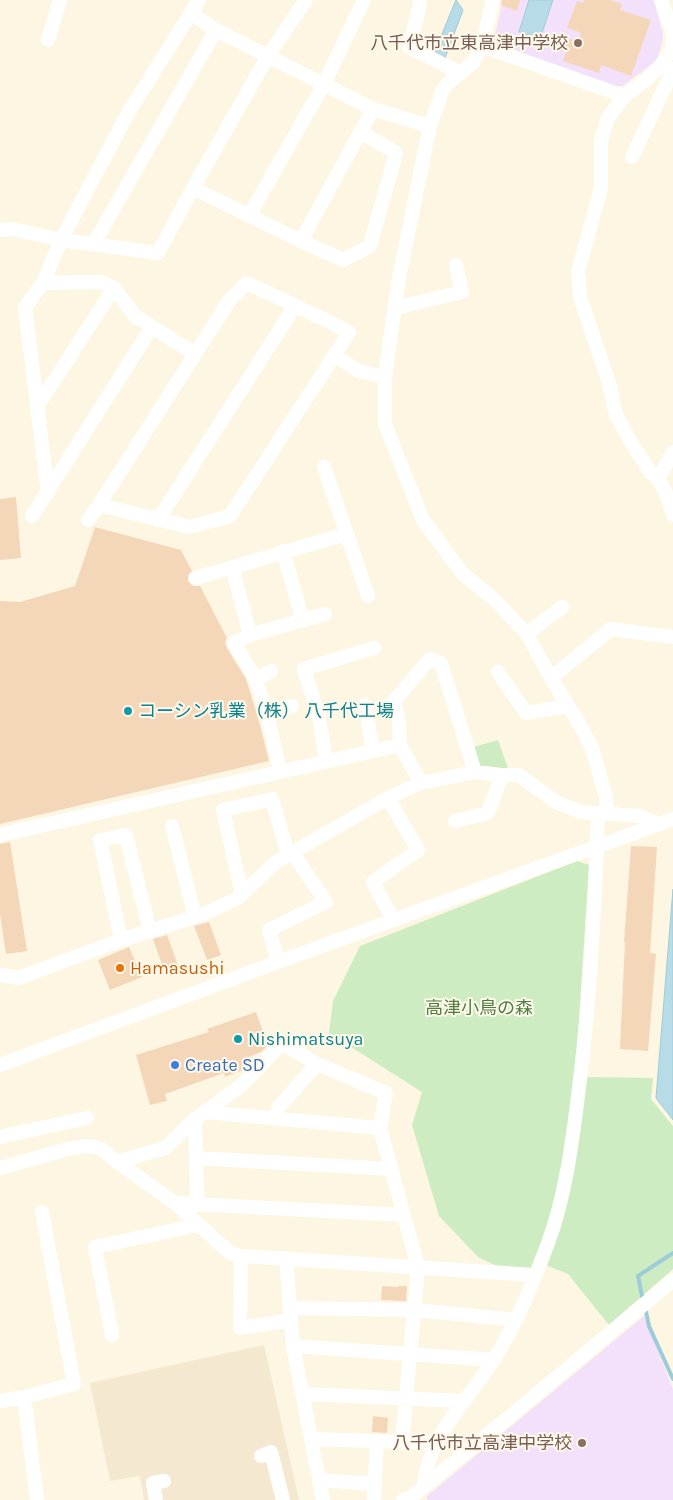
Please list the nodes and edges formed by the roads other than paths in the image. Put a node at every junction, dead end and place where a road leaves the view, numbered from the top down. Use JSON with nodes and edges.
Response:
{"nodes":[{"id":1,"x":60,"y":0,"type":"edge"},
{"id":2,"x":198,"y":0,"type":"edge"},
{"id":3,"x":306,"y":0,"type":"edge"},
{"id":4,"x":364,"y":0,"type":"edge"},
{"id":5,"x":420,"y":0,"type":"edge"},
{"id":6,"x":493,"y":0,"type":"edge"},
{"id":7,"x":661,"y":0,"type":"edge"},
{"id":8,"x":191,"y":13,"type":"junction"},
{"id":9,"x":216,"y":30,"type":"junction"},
{"id":10,"x":673,"y":35,"type":"edge"},
{"id":11,"x":48,"y":40,"type":"dead end"},
{"id":12,"x":482,"y":46,"type":"junction"},
{"id":13,"x":268,"y":56,"type":"junction"},
{"id":14,"x":662,"y":64,"type":"junction"},
{"id":15,"x":460,"y":73,"type":"junction"},
{"id":16,"x":324,"y":84,"type":"junction"},
{"id":17,"x":624,"y":96,"type":"junction"},
{"id":18,"x":373,"y":109,"type":"junction"},
{"id":19,"x":430,"y":126,"type":"junction"},
{"id":20,"x":361,"y":132,"type":"junction"},
{"id":21,"x":632,"y":157,"type":"dead end"},
{"id":22,"x":193,"y":188,"type":"junction"},
{"id":23,"x":249,"y":216,"type":"junction"},
{"id":24,"x":0,"y":230,"type":"edge"},
{"id":25,"x":61,"y":240,"type":"junction"},
{"id":26,"x":301,"y":241,"type":"junction"},
{"id":27,"x":93,"y":245,"type":"junction"},
{"id":28,"x":456,"y":265,"type":"dead end"},
{"id":29,"x":43,"y":283,"type":"junction"},
{"id":30,"x":114,"y":288,"type":"junction"},
{"id":31,"x":295,"y":306,"type":"junction"},
{"id":32,"x":395,"y":308,"type":"junction"},
{"id":33,"x":152,"y":327,"type":"junction"},
{"id":34,"x":196,"y":354,"type":"junction"},
{"id":35,"x":334,"y":356,"type":"junction"},
{"id":36,"x":385,"y":377,"type":"junction"},
{"id":37,"x":37,"y":407,"type":"junction"},
{"id":38,"x":673,"y":452,"type":"edge"},
{"id":39,"x":324,"y":467,"type":"dead end"},
{"id":40,"x":658,"y":479,"type":"junction"},
{"id":41,"x":48,"y":493,"type":"junction"},
{"id":42,"x":99,"y":505,"type":"junction"},
{"id":43,"x":673,"y":515,"type":"edge"},
{"id":44,"x":32,"y":516,"type":"dead end"},
{"id":45,"x":88,"y":520,"type":"dead end"},
{"id":46,"x":158,"y":520,"type":"junction"},
{"id":47,"x":346,"y":534,"type":"junction"},
{"id":48,"x":283,"y":551,"type":"junction"},
{"id":49,"x":232,"y":567,"type":"junction"},
{"id":50,"x":196,"y":578,"type":"dead end"},
{"id":51,"x":368,"y":596,"type":"dead end"},
{"id":52,"x":562,"y":607,"type":"dead end"},
{"id":53,"x":325,"y":614,"type":"dead end"},
{"id":54,"x":303,"y":620,"type":"junction"},
{"id":55,"x":527,"y":634,"type":"junction"},
{"id":56,"x":250,"y":635,"type":"junction"},
{"id":57,"x":673,"y":637,"type":"edge"},
{"id":58,"x":374,"y":648,"type":"dead end"},
{"id":59,"x":271,"y":671,"type":"dead end"},
{"id":60,"x":498,"y":672,"type":"dead end"},
{"id":61,"x":551,"y":678,"type":"junction"},
{"id":62,"x":256,"y":679,"type":"junction"},
{"id":63,"x":292,"y":706,"type":"dead end"},
{"id":64,"x":364,"y":706,"type":"dead end"},
{"id":65,"x":568,"y":706,"type":"junction"},
{"id":66,"x":267,"y":714,"type":"junction"},
{"id":67,"x":400,"y":745,"type":"junction"},
{"id":68,"x":373,"y":750,"type":"junction"},
{"id":69,"x":326,"y":761,"type":"junction"},
{"id":70,"x":280,"y":771,"type":"junction"},
{"id":71,"x":475,"y":772,"type":"junction"},
{"id":72,"x":502,"y":775,"type":"junction"},
{"id":73,"x":421,"y":783,"type":"junction"},
{"id":74,"x":388,"y":798,"type":"junction"},
{"id":75,"x":603,"y":814,"type":"junction"},
{"id":76,"x":673,"y":819,"type":"edge"},
{"id":77,"x":455,"y":821,"type":"dead end"},
{"id":78,"x":658,"y":824,"type":"junction"},
{"id":79,"x":172,"y":826,"type":"dead end"},
{"id":80,"x":0,"y":835,"type":"edge"},
{"id":81,"x":597,"y":846,"type":"junction"},
{"id":82,"x":290,"y":854,"type":"junction"},
{"id":83,"x":242,"y":894,"type":"junction"},
{"id":84,"x":194,"y":917,"type":"junction"},
{"id":85,"x":393,"y":920,"type":"junction"},
{"id":86,"x":150,"y":931,"type":"junction"},
{"id":87,"x":121,"y":940,"type":"junction"},
{"id":88,"x":278,"y":962,"type":"junction"},
{"id":89,"x":0,"y":976,"type":"edge"},
{"id":90,"x":317,"y":1064,"type":"junction"},
{"id":91,"x":0,"y":1065,"type":"edge"},
{"id":92,"x":200,"y":1116,"type":"junction"},
{"id":93,"x":87,"y":1118,"type":"dead end"},
{"id":94,"x":278,"y":1119,"type":"junction"},
{"id":95,"x":380,"y":1128,"type":"junction"},
{"id":96,"x":0,"y":1137,"type":"edge"},
{"id":97,"x":196,"y":1158,"type":"junction"},
{"id":98,"x":118,"y":1162,"type":"junction"},
{"id":99,"x":0,"y":1168,"type":"edge"},
{"id":100,"x":392,"y":1169,"type":"junction"},
{"id":101,"x":175,"y":1203,"type":"junction"},
{"id":102,"x":197,"y":1204,"type":"junction"},
{"id":103,"x":42,"y":1212,"type":"dead end"},
{"id":104,"x":404,"y":1215,"type":"junction"},
{"id":105,"x":198,"y":1225,"type":"junction"},
{"id":106,"x":241,"y":1256,"type":"junction"},
{"id":107,"x":286,"y":1258,"type":"junction"},
{"id":108,"x":418,"y":1267,"type":"junction"},
{"id":109,"x":535,"y":1275,"type":"junction"},
{"id":110,"x":673,"y":1280,"type":"edge"},
{"id":111,"x":415,"y":1310,"type":"junction"},
{"id":112,"x":290,"y":1314,"type":"junction"},
{"id":113,"x":516,"y":1320,"type":"junction"},
{"id":114,"x":112,"y":1335,"type":"dead end"},
{"id":115,"x":293,"y":1346,"type":"junction"},
{"id":116,"x":410,"y":1354,"type":"junction"},
{"id":117,"x":494,"y":1360,"type":"junction"},
{"id":118,"x":302,"y":1394,"type":"junction"},
{"id":119,"x":24,"y":1397,"type":"junction"},
{"id":120,"x":407,"y":1398,"type":"junction"},
{"id":121,"x":0,"y":1401,"type":"edge"},
{"id":122,"x":463,"y":1401,"type":"junction"},
{"id":123,"x":311,"y":1439,"type":"junction"},
{"id":124,"x":377,"y":1441,"type":"junction"},
{"id":125,"x":402,"y":1443,"type":"junction"},
{"id":126,"x":436,"y":1443,"type":"junction"},
{"id":127,"x":261,"y":1456,"type":"dead end"},
{"id":128,"x":164,"y":1480,"type":"dead end"},
{"id":129,"x":319,"y":1480,"type":"junction"},
{"id":130,"x":375,"y":1484,"type":"junction"},
{"id":131,"x":424,"y":1486,"type":"junction"},
{"id":132,"x":408,"y":1499,"type":"edge"},
{"id":133,"x":37,"y":1500,"type":"edge"},
{"id":134,"x":156,"y":1500,"type":"edge"},
{"id":135,"x":283,"y":1500,"type":"edge"},
{"id":136,"x":323,"y":1500,"type":"edge"},
{"id":137,"x":374,"y":1500,"type":"edge"}],
"edges":[{"from":1,"to":11,"type":"street"},
{"from":2,"to":8,"type":"street"},
{"from":3,"to":13,"type":"street"},
{"from":4,"to":16,"type":"street"},
{"from":5,"to":15,"type":"street"},
{"from":6,"to":12,"type":"street"},
{"from":7,"to":10,"type":"street"},
{"from":8,"to":9,"type":"street"},
{"from":8,"to":25,"type":"street"},
{"from":9,"to":13,"type":"street"},
{"from":9,"to":27,"type":"street"},
{"from":10,"to":14,"type":"street"},
{"from":12,"to":15,"type":"street"},
{"from":12,"to":17,"type":"street"},
{"from":13,"to":16,"type":"street"},
{"from":13,"to":22,"type":"street"},
{"from":14,"to":17,"type":"street"},
{"from":14,"to":21,"type":"street"},
{"from":15,"to":19,"type":"street"},
{"from":16,"to":18,"type":"street"},
{"from":16,"to":23,"type":"street"},
{"from":17,"to":40,"type":"street"},
{"from":18,"to":19,"type":"street"},
{"from":18,"to":20,"type":"street"},
{"from":19,"to":32,"type":"street"},
{"from":20,"to":26,"type":"street"},
{"from":20,"to":26,"type":"street"},
{"from":22,"to":23,"type":"street"},
{"from":22,"to":27,"type":"street"},
{"from":23,"to":26,"type":"street"},
{"from":24,"to":25,"type":"street"},
{"from":25,"to":27,"type":"street"},
{"from":25,"to":29,"type":"street"},
{"from":28,"to":32,"type":"street"},
{"from":29,"to":30,"type":"street"},
{"from":29,"to":37,"type":"street"},
{"from":30,"to":33,"type":"street"},
{"from":30,"to":37,"type":"street"},
{"from":31,"to":34,"type":"street"},
{"from":31,"to":35,"type":"street"},
{"from":31,"to":46,"type":"street"},
{"from":32,"to":36,"type":"street"},
{"from":33,"to":34,"type":"street"},
{"from":33,"to":41,"type":"street"},
{"from":34,"to":42,"type":"street"},
{"from":35,"to":36,"type":"street"},
{"from":35,"to":46,"type":"street"},
{"from":36,"to":55,"type":"street"},
{"from":37,"to":41,"type":"street"},
{"from":38,"to":40,"type":"street"},
{"from":39,"to":47,"type":"street"},
{"from":40,"to":43,"type":"street"},
{"from":41,"to":44,"type":"street"},
{"from":42,"to":45,"type":"street"},
{"from":42,"to":46,"type":"street"},
{"from":47,"to":48,"type":"street"},
{"from":47,"to":51,"type":"street"},
{"from":48,"to":49,"type":"street"},
{"from":48,"to":54,"type":"street"},
{"from":49,"to":50,"type":"street"},
{"from":49,"to":56,"type":"street"},
{"from":52,"to":55,"type":"street"},
{"from":53,"to":54,"type":"street"},
{"from":54,"to":56,"type":"street"},
{"from":55,"to":61,"type":"street"},
{"from":56,"to":62,"type":"street"},
{"from":57,"to":61,"type":"street"},
{"from":58,"to":69,"type":"street"},
{"from":59,"to":62,"type":"street"},
{"from":60,"to":65,"type":"street"},
{"from":61,"to":65,"type":"street"},
{"from":62,"to":66,"type":"street"},
{"from":63,"to":66,"type":"street"},
{"from":64,"to":68,"type":"street"},
{"from":65,"to":75,"type":"street"},
{"from":66,"to":70,"type":"street"},
{"from":67,"to":68,"type":"street"},
{"from":67,"to":71,"type":"street"},
{"from":67,"to":73,"type":"street"},
{"from":68,"to":69,"type":"street"},
{"from":69,"to":70,"type":"street"},
{"from":70,"to":80,"type":"street"},
{"from":71,"to":72,"type":"street"},
{"from":71,"to":73,"type":"street"},
{"from":72,"to":75,"type":"street"},
{"from":72,"to":77,"type":"street"},
{"from":73,"to":74,"type":"street"},
{"from":74,"to":82,"type":"street"},
{"from":74,"to":85,"type":"street"},
{"from":75,"to":78,"type":"street"},
{"from":75,"to":81,"type":"street"},
{"from":76,"to":78,"type":"street"},
{"from":78,"to":81,"type":"street"},
{"from":79,"to":84,"type":"street"},
{"from":81,"to":85,"type":"street"},
{"from":81,"to":109,"type":"street"},
{"from":82,"to":83,"type":"street"},
{"from":82,"to":83,"type":"street"},
{"from":82,"to":88,"type":"street"},
{"from":83,"to":84,"type":"street"},
{"from":84,"to":86,"type":"street"},
{"from":85,"to":88,"type":"street"},
{"from":86,"to":87,"type":"street"},
{"from":86,"to":87,"type":"street"},
{"from":87,"to":89,"type":"street"},
{"from":88,"to":91,"type":"street"},
{"from":90,"to":92,"type":"street"},
{"from":90,"to":94,"type":"street"},
{"from":90,"to":95,"type":"street"},
{"from":92,"to":94,"type":"street"},
{"from":92,"to":97,"type":"street"},
{"from":92,"to":98,"type":"street"},
{"from":93,"to":96,"type":"street"},
{"from":94,"to":95,"type":"street"},
{"from":95,"to":100,"type":"street"},
{"from":97,"to":100,"type":"street"},
{"from":97,"to":102,"type":"street"},
{"from":98,"to":99,"type":"street"},
{"from":98,"to":101,"type":"street"},
{"from":100,"to":104,"type":"street"},
{"from":101,"to":102,"type":"street"},
{"from":101,"to":105,"type":"street"},
{"from":102,"to":104,"type":"street"},
{"from":103,"to":119,"type":"street"},
{"from":104,"to":108,"type":"street"},
{"from":105,"to":106,"type":"street"},
{"from":105,"to":114,"type":"street"},
{"from":106,"to":107,"type":"street"},
{"from":106,"to":112,"type":"street"},
{"from":107,"to":108,"type":"street"},
{"from":107,"to":112,"type":"street"},
{"from":108,"to":109,"type":"street"},
{"from":108,"to":111,"type":"street"},
{"from":109,"to":113,"type":"street"},
{"from":110,"to":131,"type":"street"},
{"from":111,"to":112,"type":"street"},
{"from":111,"to":113,"type":"street"},
{"from":111,"to":116,"type":"street"},
{"from":112,"to":115,"type":"street"},
{"from":113,"to":117,"type":"street"},
{"from":115,"to":116,"type":"street"},
{"from":115,"to":118,"type":"street"},
{"from":116,"to":117,"type":"street"},
{"from":116,"to":120,"type":"street"},
{"from":117,"to":122,"type":"street"},
{"from":118,"to":120,"type":"street"},
{"from":118,"to":123,"type":"street"},
{"from":119,"to":121,"type":"street"},
{"from":119,"to":133,"type":"street"},
{"from":120,"to":122,"type":"street"},
{"from":120,"to":125,"type":"street"},
{"from":122,"to":126,"type":"street"},
{"from":123,"to":124,"type":"street"},
{"from":123,"to":129,"type":"street"},
{"from":124,"to":125,"type":"street"},
{"from":124,"to":130,"type":"street"},
{"from":125,"to":126,"type":"street"},
{"from":126,"to":131,"type":"street"},
{"from":127,"to":135,"type":"street"},
{"from":128,"to":134,"type":"street"},
{"from":129,"to":130,"type":"street"},
{"from":129,"to":136,"type":"street"},
{"from":130,"to":137,"type":"street"},
{"from":131,"to":132,"type":"street"}]}
